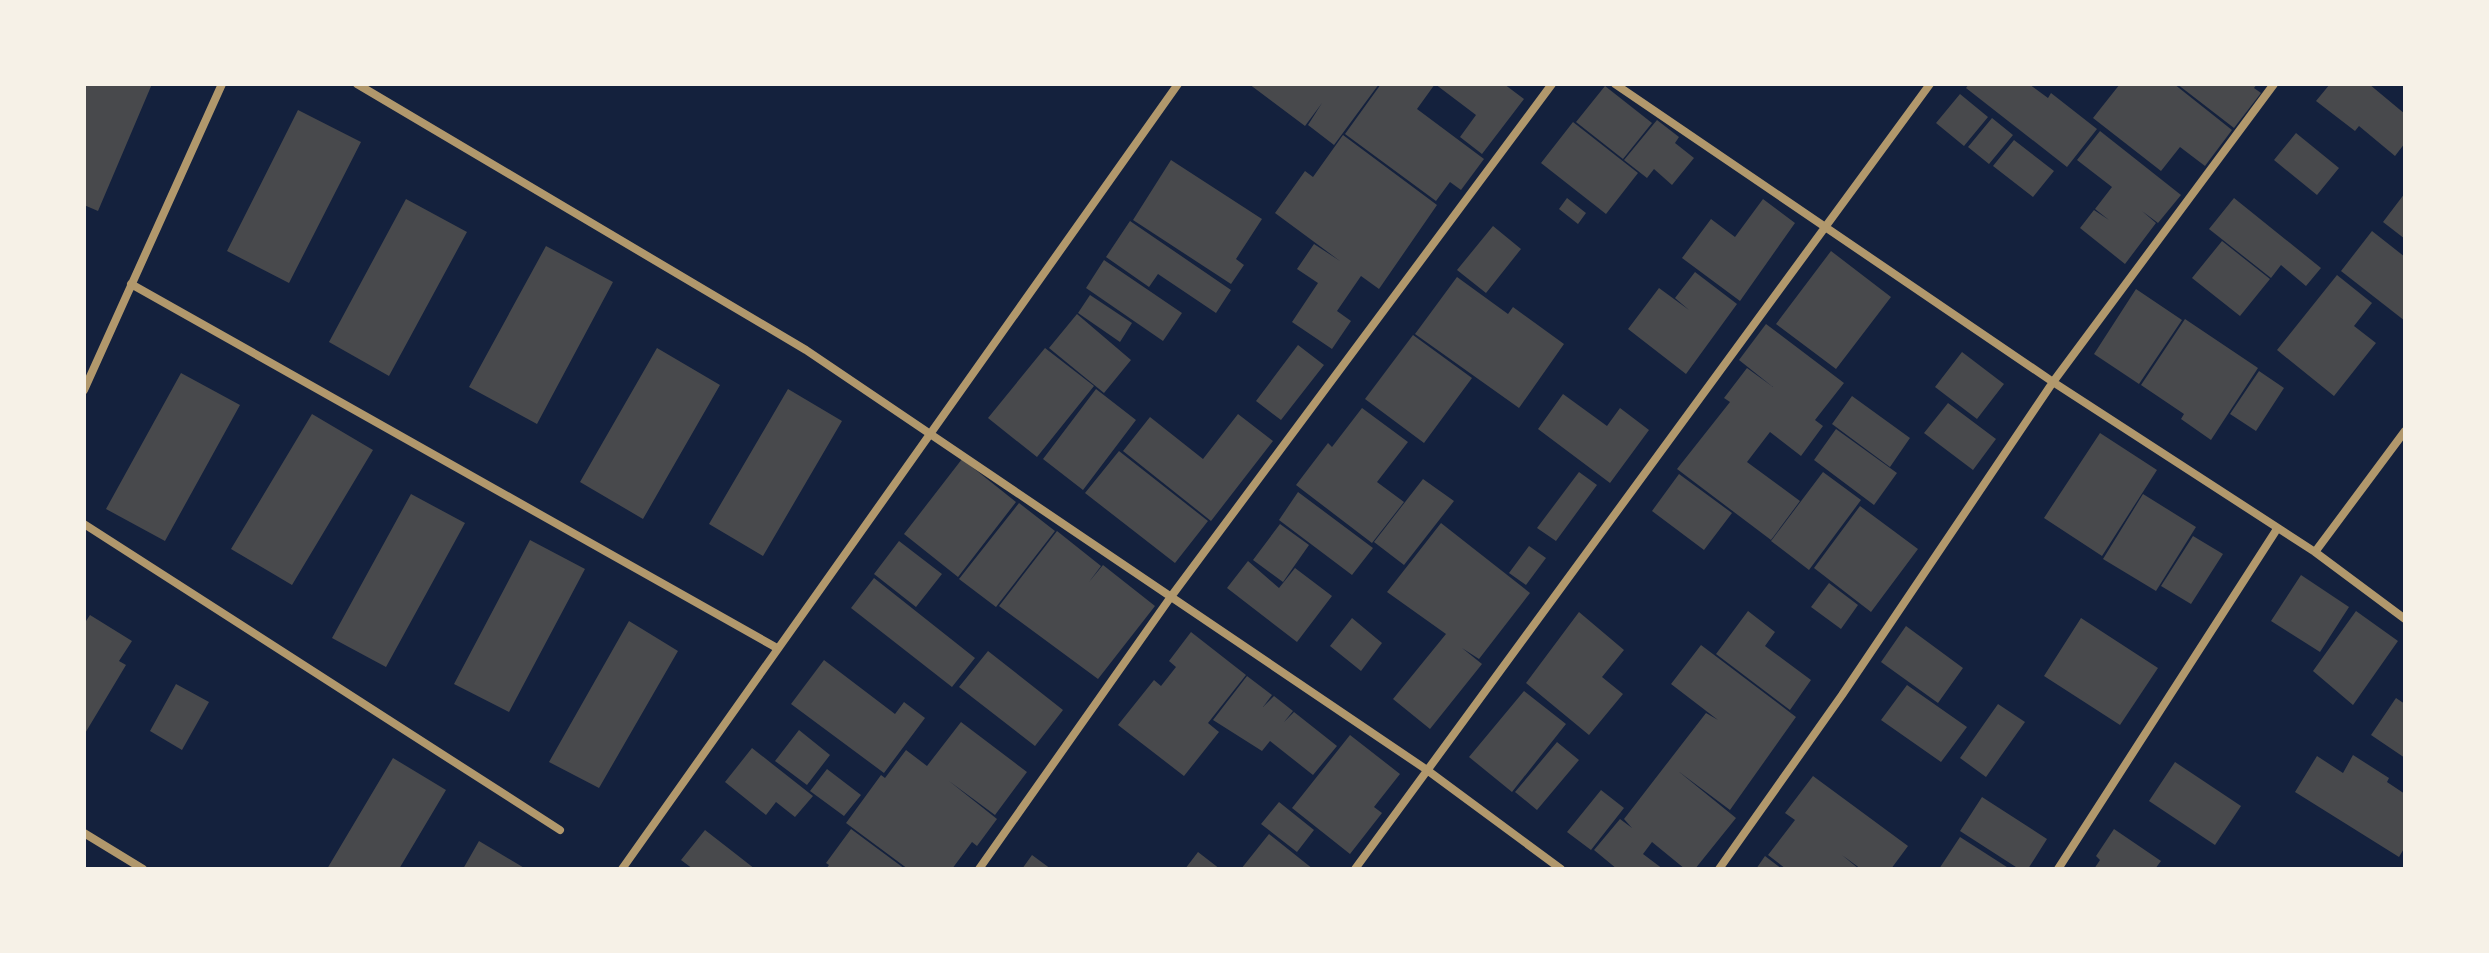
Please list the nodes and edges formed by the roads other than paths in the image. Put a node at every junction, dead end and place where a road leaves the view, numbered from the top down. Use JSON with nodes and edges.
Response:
{"nodes":[{"id":1,"x":222,"y":84,"type":"edge"},
{"id":2,"x":357,"y":84,"type":"edge"},
{"id":3,"x":1178,"y":84,"type":"edge"},
{"id":4,"x":1552,"y":84,"type":"edge"},
{"id":5,"x":1615,"y":84,"type":"edge"},
{"id":6,"x":1930,"y":84,"type":"edge"},
{"id":7,"x":2274,"y":84,"type":"edge"},
{"id":8,"x":1826,"y":226,"type":"junction"},
{"id":9,"x":131,"y":284,"type":"junction"},
{"id":10,"x":2053,"y":382,"type":"junction"},
{"id":11,"x":84,"y":390,"type":"edge"},
{"id":12,"x":2405,"y":431,"type":"edge"},
{"id":13,"x":930,"y":432,"type":"junction"},
{"id":14,"x":84,"y":524,"type":"edge"},
{"id":15,"x":2277,"y":529,"type":"junction"},
{"id":16,"x":2315,"y":552,"type":"junction"},
{"id":17,"x":1170,"y":598,"type":"junction"},
{"id":18,"x":2405,"y":619,"type":"edge"},
{"id":19,"x":777,"y":648,"type":"junction"},
{"id":20,"x":1427,"y":770,"type":"junction"},
{"id":21,"x":560,"y":830,"type":"dead end"},
{"id":22,"x":84,"y":833,"type":"edge"},
{"id":23,"x":143,"y":869,"type":"edge"},
{"id":24,"x":622,"y":869,"type":"edge"},
{"id":25,"x":979,"y":869,"type":"edge"},
{"id":26,"x":1355,"y":869,"type":"edge"},
{"id":27,"x":1561,"y":869,"type":"edge"},
{"id":28,"x":1719,"y":869,"type":"edge"},
{"id":29,"x":2058,"y":869,"type":"edge"}],
"edges":[{"from":1,"to":9,"type":"street"},
{"from":2,"to":13,"type":"street"},
{"from":3,"to":13,"type":"street"},
{"from":4,"to":17,"type":"street"},
{"from":5,"to":8,"type":"street"},
{"from":6,"to":8,"type":"street"},
{"from":7,"to":10,"type":"street"},
{"from":8,"to":10,"type":"street"},
{"from":8,"to":20,"type":"street"},
{"from":9,"to":11,"type":"street"},
{"from":9,"to":19,"type":"street"},
{"from":10,"to":15,"type":"street"},
{"from":10,"to":28,"type":"street"},
{"from":12,"to":16,"type":"street"},
{"from":13,"to":17,"type":"street"},
{"from":13,"to":19,"type":"street"},
{"from":14,"to":21,"type":"street"},
{"from":15,"to":16,"type":"street"},
{"from":15,"to":29,"type":"street"},
{"from":16,"to":18,"type":"street"},
{"from":17,"to":20,"type":"street"},
{"from":17,"to":25,"type":"street"},
{"from":19,"to":24,"type":"street"},
{"from":20,"to":26,"type":"street"},
{"from":20,"to":27,"type":"street"},
{"from":22,"to":23,"type":"street"}]}
